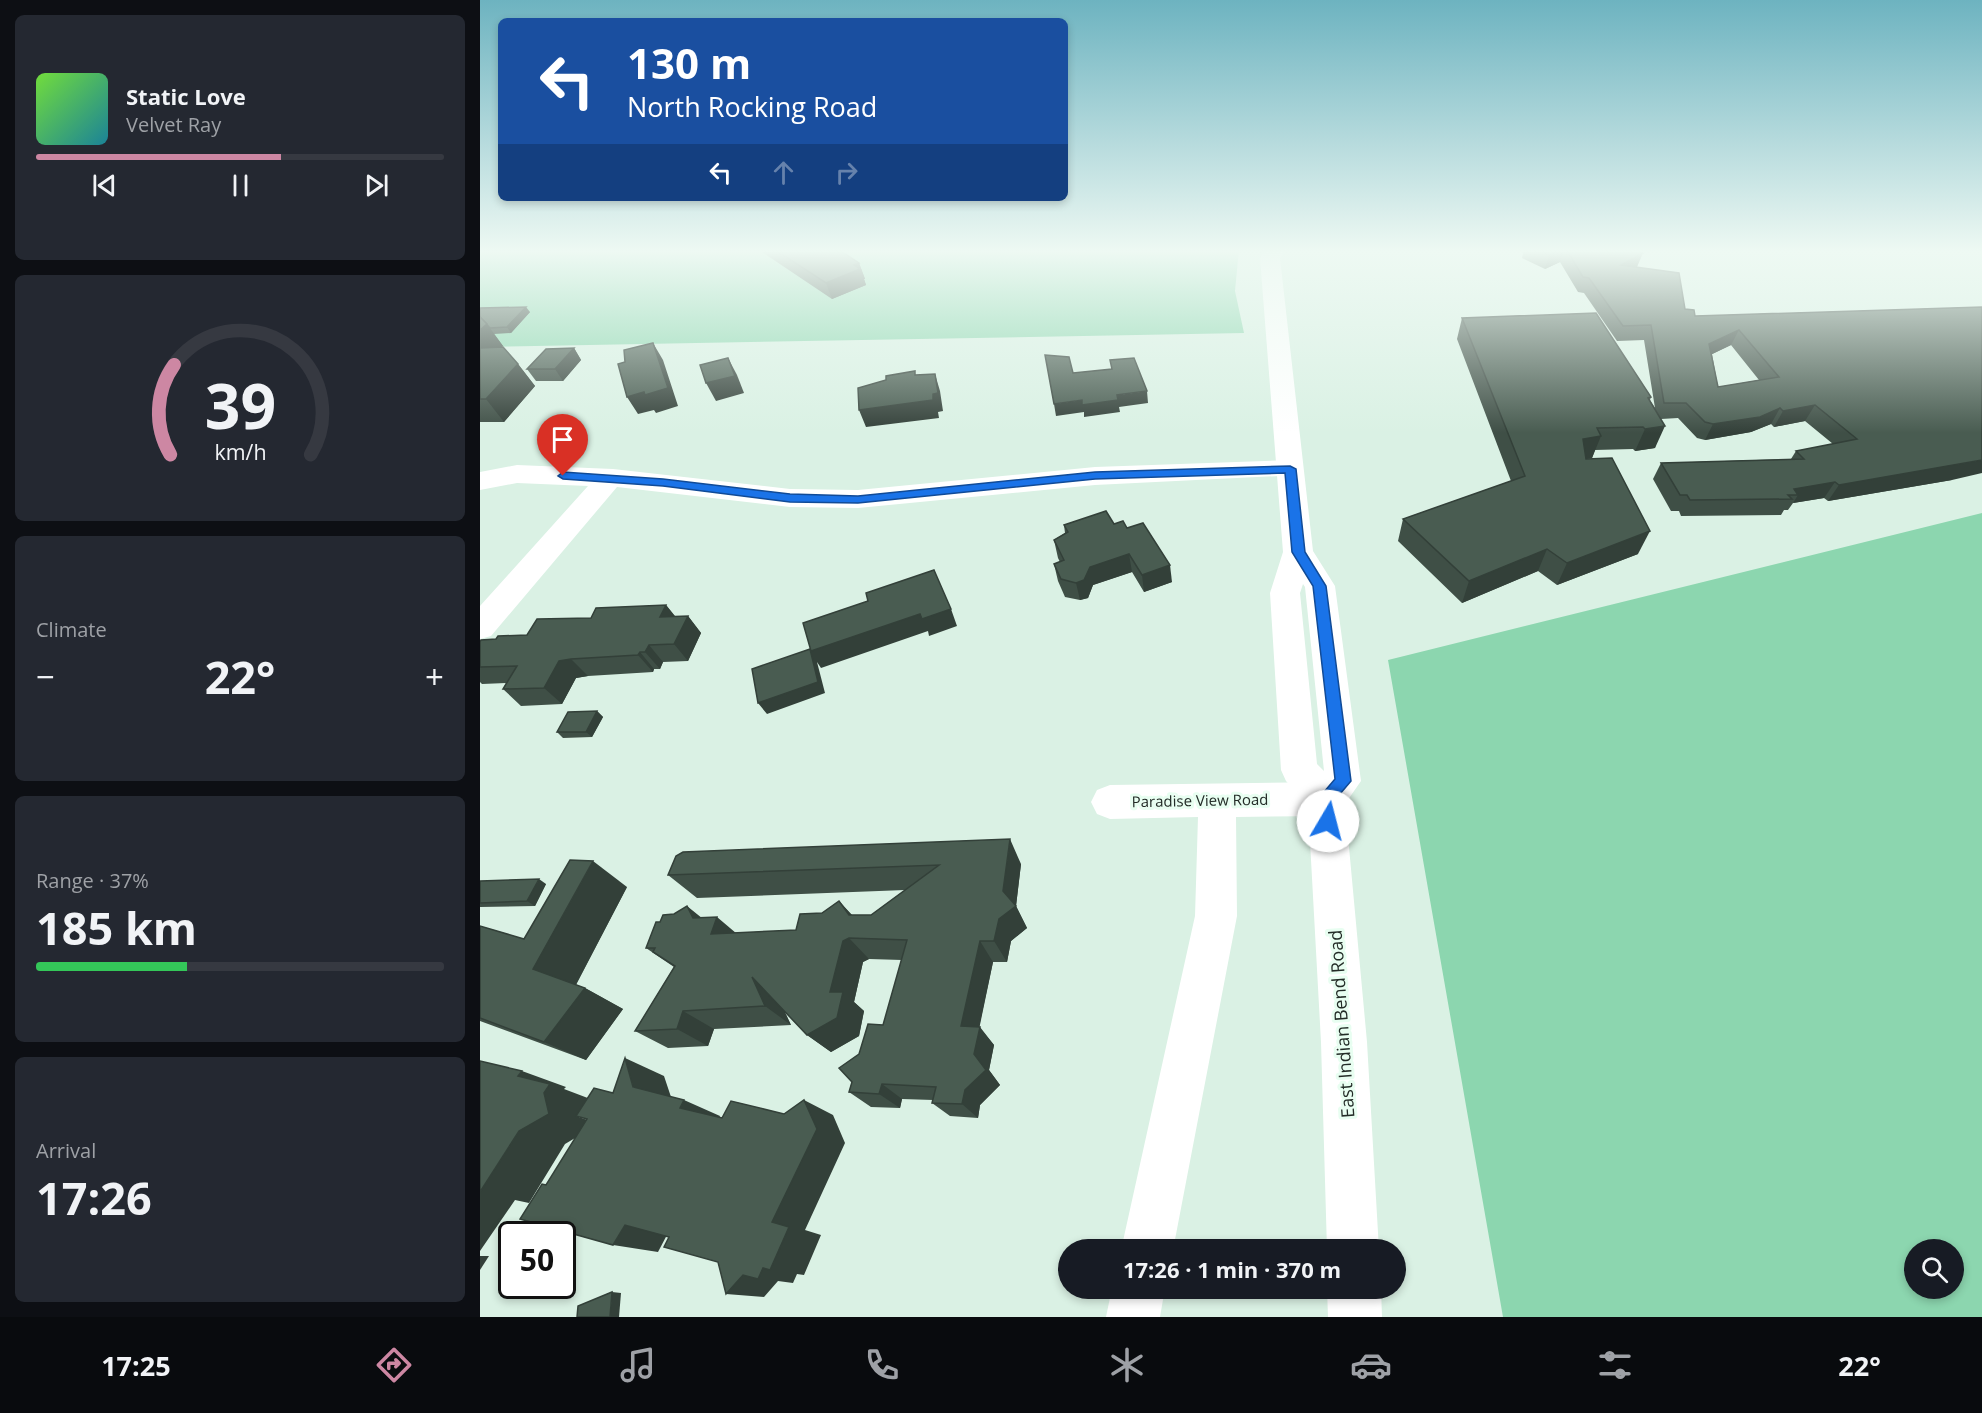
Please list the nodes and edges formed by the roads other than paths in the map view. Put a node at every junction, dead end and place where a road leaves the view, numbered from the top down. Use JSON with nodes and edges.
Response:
{"nodes":[{"id":1,"x":1275,"y":310,"type":"edge"},
{"id":2,"x":1290,"y":469,"type":"junction"},
{"id":3,"x":610,"y":478,"type":"junction"},
{"id":4,"x":480,"y":481,"type":"edge"},
{"id":5,"x":480,"y":627,"type":"edge"},
{"id":6,"x":1326,"y":799,"type":"junction"},
{"id":7,"x":1217,"y":800,"type":"junction"},
{"id":8,"x":1110,"y":802,"type":"dead end"},
{"id":9,"x":1149,"y":1239,"type":"edge"},
{"id":10,"x":1353,"y":1239,"type":"edge"},
{"id":11,"x":1137,"y":1299,"type":"edge"},
{"id":12,"x":1354,"y":1299,"type":"edge"},
{"id":13,"x":1133,"y":1317,"type":"edge"},
{"id":14,"x":1355,"y":1317,"type":"edge"}],
"edges":[{"from":1,"to":2,"type":"street"},
{"from":2,"to":3,"type":"street"},
{"from":2,"to":6,"type":"street"},
{"from":3,"to":4,"type":"street"},
{"from":3,"to":5,"type":"street"},
{"from":6,"to":7,"type":"street","name":"Paradise View Road"},
{"from":6,"to":10,"type":"street","name":"East Indian Bend Road"},
{"from":7,"to":8,"type":"street","name":"Paradise View Road"},
{"from":7,"to":9,"type":"street"},
{"from":11,"to":13,"type":"street"},
{"from":12,"to":14,"type":"street"}]}
